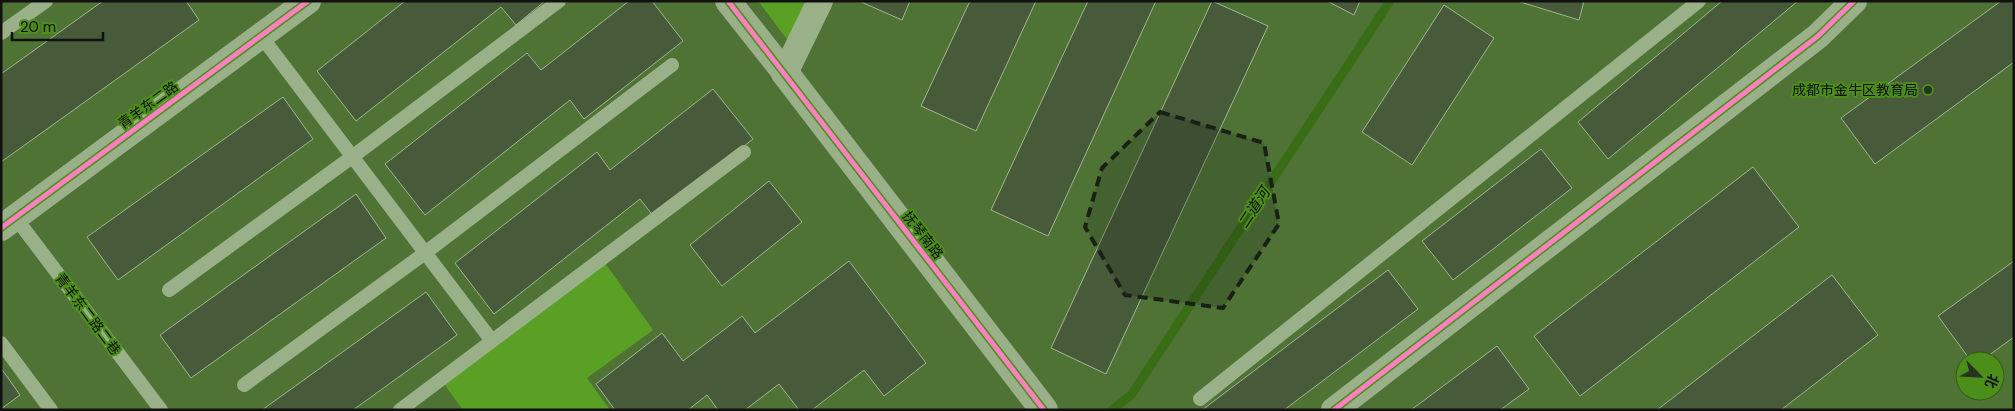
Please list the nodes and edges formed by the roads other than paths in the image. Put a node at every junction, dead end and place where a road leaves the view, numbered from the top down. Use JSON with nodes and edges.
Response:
{"nodes":[{"id":1,"x":46,"y":1,"type":"edge"},
{"id":2,"x":308,"y":1,"type":"edge"},
{"id":3,"x":559,"y":1,"type":"edge"},
{"id":4,"x":728,"y":1,"type":"edge"},
{"id":5,"x":820,"y":1,"type":"edge"},
{"id":6,"x":1699,"y":1,"type":"edge"},
{"id":7,"x":1854,"y":1,"type":"edge"},
{"id":8,"x":1,"y":33,"type":"edge"},
{"id":9,"x":261,"y":36,"type":"junction"},
{"id":10,"x":672,"y":66,"type":"dead end"},
{"id":11,"x":785,"y":73,"type":"junction"},
{"id":12,"x":744,"y":152,"type":"dead end"},
{"id":13,"x":352,"y":157,"type":"junction"},
{"id":14,"x":8,"y":222,"type":"edge"},
{"id":15,"x":425,"y":252,"type":"junction"},
{"id":16,"x":169,"y":290,"type":"dead end"},
{"id":17,"x":492,"y":341,"type":"junction"},
{"id":18,"x":1,"y":343,"type":"edge"},
{"id":19,"x":244,"y":385,"type":"dead end"},
{"id":20,"x":1200,"y":399,"type":"dead end"},
{"id":21,"x":51,"y":410,"type":"edge"},
{"id":22,"x":161,"y":410,"type":"edge"},
{"id":23,"x":400,"y":410,"type":"edge"},
{"id":24,"x":1044,"y":410,"type":"edge"},
{"id":25,"x":1334,"y":410,"type":"edge"}],
"edges":[{"from":1,"to":8,"type":"lane"},
{"from":2,"to":9,"type":"street","name":"青羊东二路"},
{"from":3,"to":13,"type":"lane"},
{"from":4,"to":11,"type":"street"},
{"from":5,"to":11,"type":"street"},
{"from":6,"to":20,"type":"lane"},
{"from":7,"to":25,"type":"street"},
{"from":9,"to":13,"type":"lane"},
{"from":9,"to":14,"type":"street","name":"青羊东二路"},
{"from":10,"to":15,"type":"lane"},
{"from":11,"to":24,"type":"street","name":"抚琴南路"},
{"from":12,"to":17,"type":"lane"},
{"from":13,"to":15,"type":"lane"},
{"from":13,"to":16,"type":"lane"},
{"from":14,"to":22,"type":"lane","name":"青羊东二路二巷"},
{"from":15,"to":17,"type":"lane"},
{"from":15,"to":19,"type":"lane"},
{"from":17,"to":23,"type":"lane"},
{"from":18,"to":21,"type":"lane"}]}
